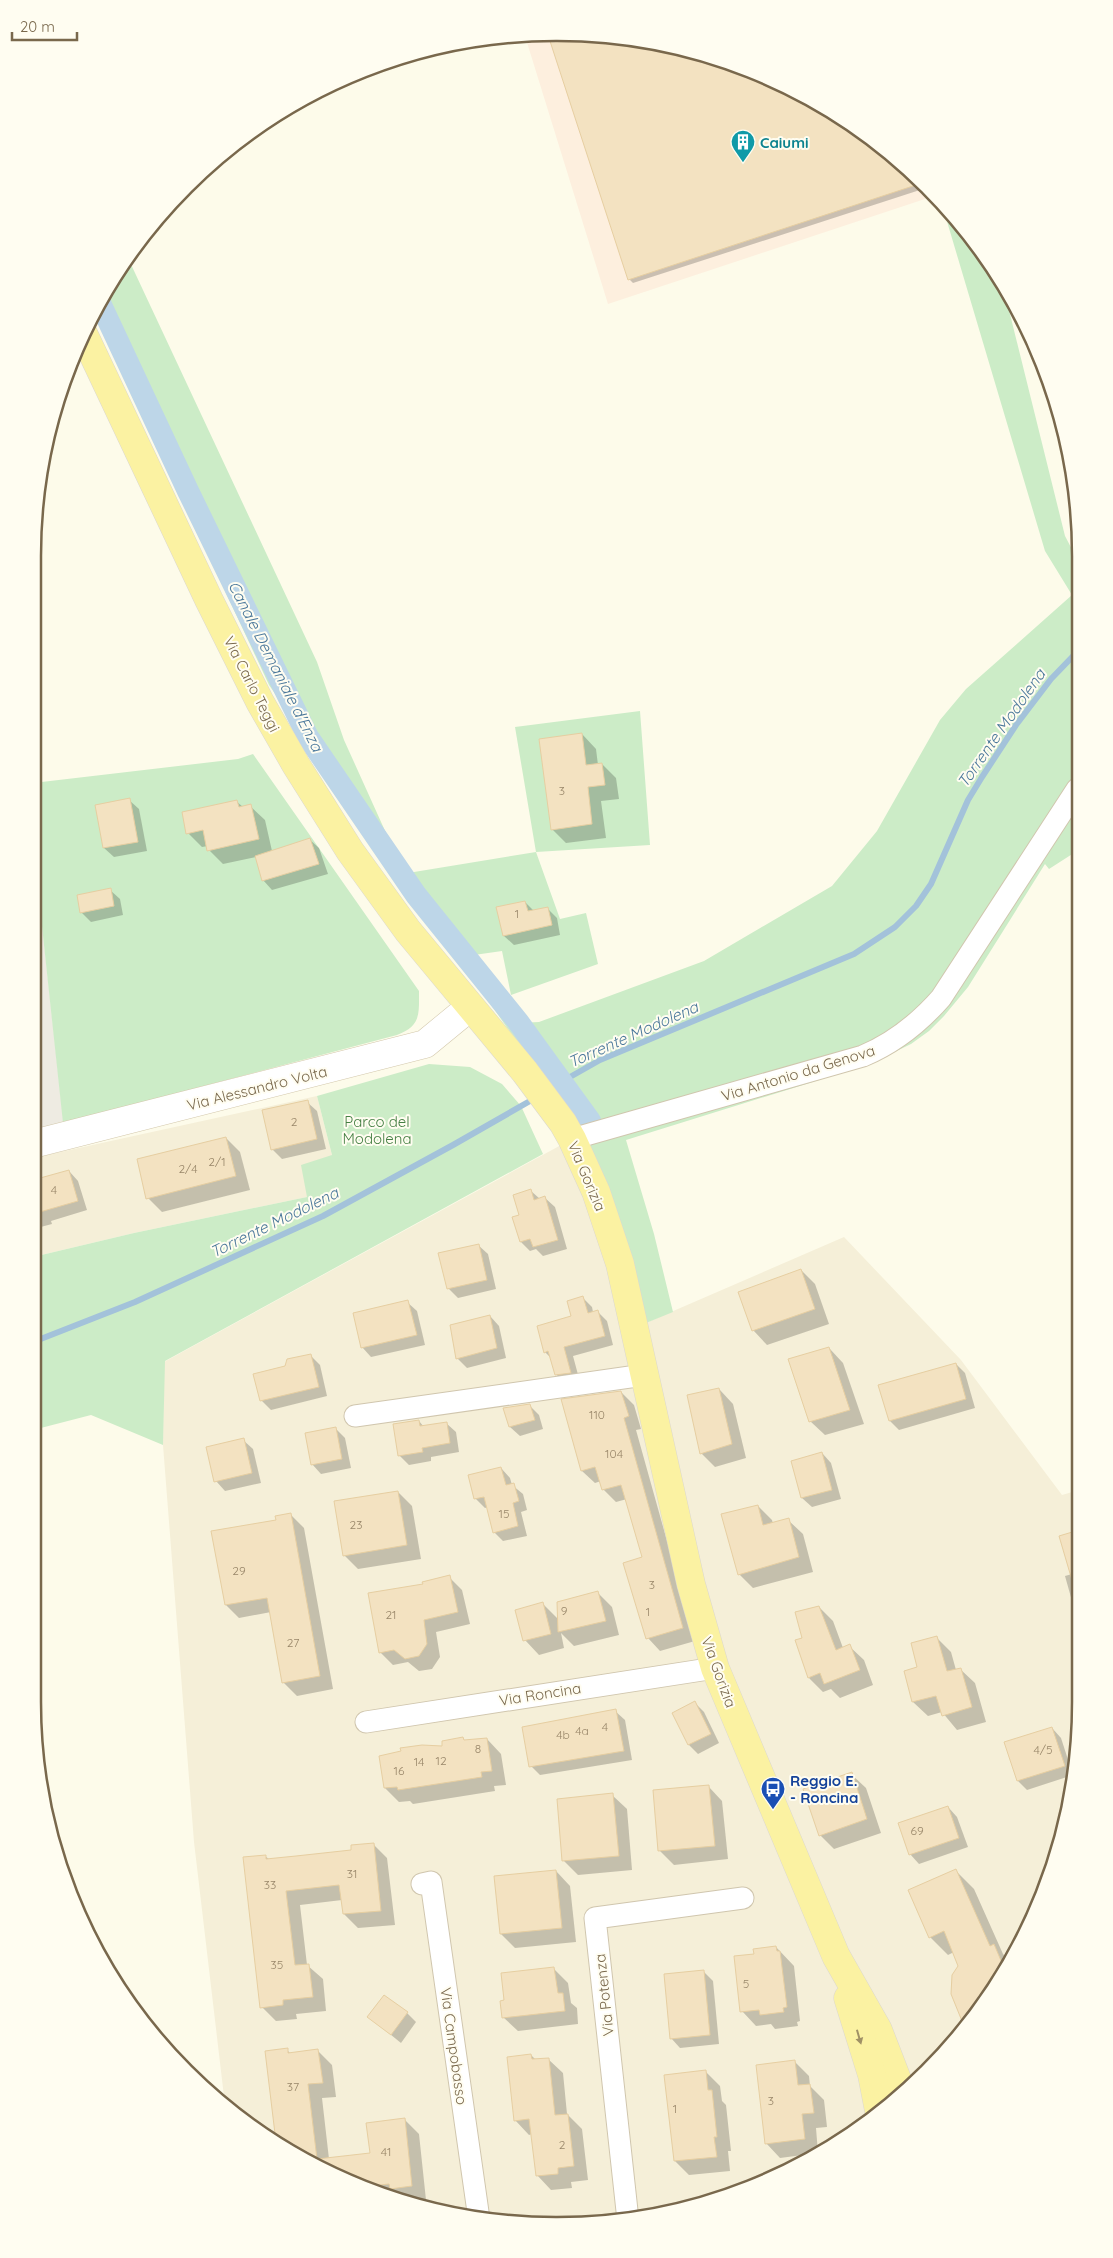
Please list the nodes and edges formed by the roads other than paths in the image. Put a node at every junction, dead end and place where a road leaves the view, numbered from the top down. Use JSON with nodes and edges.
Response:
{"nodes":[{"id":1,"x":88,"y":343,"type":"edge"},
{"id":2,"x":1072,"y":797,"type":"edge"},
{"id":3,"x":470,"y":1007,"type":"junction"},
{"id":4,"x":568,"y":1131,"type":"junction"},
{"id":5,"x":41,"y":1142,"type":"edge"},
{"id":6,"x":644,"y":1375,"type":"junction"},
{"id":7,"x":355,"y":1416,"type":"dead end"},
{"id":8,"x":714,"y":1668,"type":"junction"},
{"id":9,"x":366,"y":1722,"type":"dead end"},
{"id":10,"x":422,"y":1884,"type":"dead end"},
{"id":11,"x":742,"y":1898,"type":"dead end"},
{"id":12,"x":836,"y":1956,"type":"junction"},
{"id":13,"x":900,"y":2086,"type":"edge"},
{"id":14,"x":878,"y":2104,"type":"edge"},
{"id":15,"x":478,"y":2210,"type":"edge"},
{"id":16,"x":627,"y":2212,"type":"edge"}],
"edges":[{"from":1,"to":3,"type":"main road","name":"Via Carlo Teggi"},
{"from":2,"to":4,"type":"street","name":"Via Antonio da Genova"},
{"from":3,"to":4,"type":"main road","name":"Via Gorizia"},
{"from":3,"to":5,"type":"street","name":"Via Alessandro Volta"},
{"from":4,"to":6,"type":"main road","name":"Via Gorizia"},
{"from":6,"to":7,"type":"street"},
{"from":6,"to":8,"type":"main road","name":"Via Gorizia"},
{"from":8,"to":9,"type":"street","name":"Via Roncina"},
{"from":8,"to":12,"type":"main road","name":"Via Gorizia"},
{"from":10,"to":15,"type":"street","name":"Via Campobasso"},
{"from":11,"to":16,"type":"street","name":"Via Potenza"},
{"from":12,"to":13,"type":"main road"},
{"from":12,"to":14,"type":"main road","one_way":true}]}
